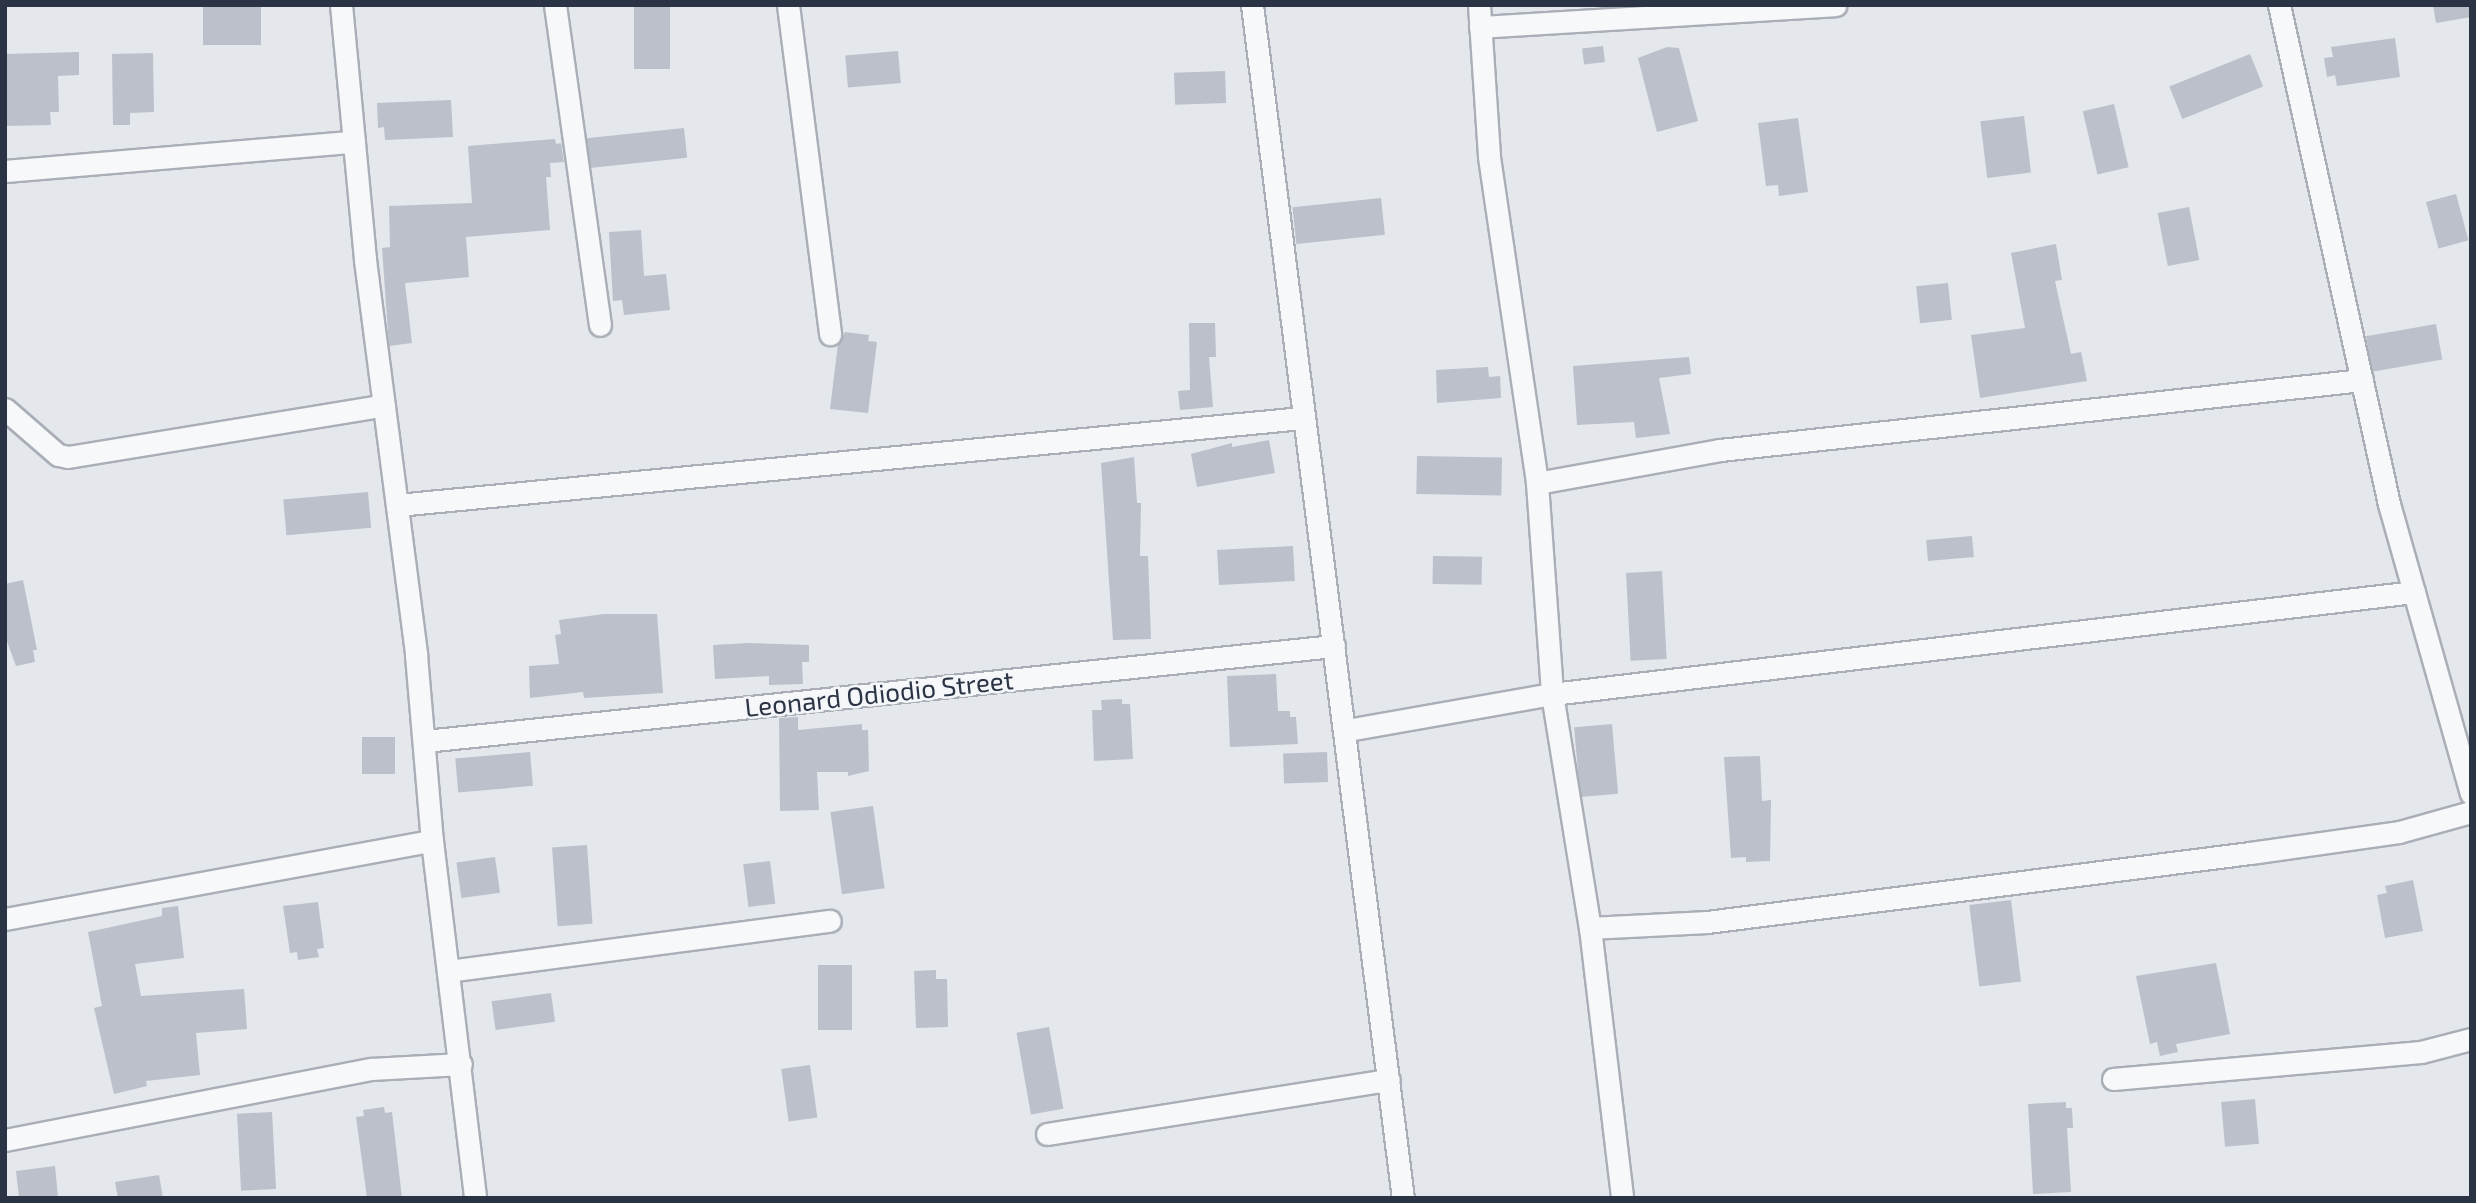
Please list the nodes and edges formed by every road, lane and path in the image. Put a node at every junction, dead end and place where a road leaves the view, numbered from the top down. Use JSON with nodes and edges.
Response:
{"nodes":[{"id":1,"x":341,"y":5,"type":"edge"},
{"id":2,"x":555,"y":5,"type":"edge"},
{"id":3,"x":788,"y":5,"type":"edge"},
{"id":4,"x":1252,"y":5,"type":"edge"},
{"id":5,"x":1479,"y":5,"type":"edge"},
{"id":6,"x":1835,"y":5,"type":"edge"},
{"id":7,"x":2278,"y":5,"type":"edge"},
{"id":8,"x":1480,"y":27,"type":"junction"},
{"id":9,"x":354,"y":142,"type":"junction"},
{"id":10,"x":5,"y":171,"type":"edge"},
{"id":11,"x":600,"y":325,"type":"dead end"},
{"id":12,"x":830,"y":334,"type":"dead end"},
{"id":13,"x":2362,"y":380,"type":"junction"},
{"id":14,"x":384,"y":405,"type":"junction"},
{"id":15,"x":5,"y":409,"type":"edge"},
{"id":16,"x":1302,"y":418,"type":"junction"},
{"id":17,"x":1537,"y":482,"type":"junction"},
{"id":18,"x":397,"y":505,"type":"junction"},
{"id":19,"x":2414,"y":592,"type":"junction"},
{"id":20,"x":1334,"y":646,"type":"junction"},
{"id":21,"x":1552,"y":694,"type":"junction"},
{"id":22,"x":1346,"y":730,"type":"junction"},
{"id":23,"x":425,"y":741,"type":"junction"},
{"id":24,"x":2471,"y":794,"type":"edge"},
{"id":25,"x":2471,"y":812,"type":"edge"},
{"id":26,"x":432,"y":841,"type":"junction"},
{"id":27,"x":5,"y":919,"type":"edge"},
{"id":28,"x":830,"y":921,"type":"dead end"},
{"id":29,"x":1590,"y":928,"type":"junction"},
{"id":30,"x":449,"y":971,"type":"junction"},
{"id":31,"x":2471,"y":1039,"type":"edge"},
{"id":32,"x":461,"y":1063,"type":"junction"},
{"id":33,"x":2113,"y":1079,"type":"dead end"},
{"id":34,"x":1388,"y":1080,"type":"junction"},
{"id":35,"x":1047,"y":1134,"type":"dead end"},
{"id":36,"x":5,"y":1140,"type":"edge"},
{"id":37,"x":475,"y":1198,"type":"edge"},
{"id":38,"x":1403,"y":1198,"type":"edge"},
{"id":39,"x":1622,"y":1198,"type":"edge"}],
"edges":[{"from":1,"to":9,"type":"street"},
{"from":2,"to":11,"type":"street"},
{"from":3,"to":12,"type":"street"},
{"from":4,"to":16,"type":"street"},
{"from":5,"to":8,"type":"street"},
{"from":6,"to":8,"type":"street"},
{"from":7,"to":13,"type":"street"},
{"from":8,"to":17,"type":"street"},
{"from":9,"to":10,"type":"street"},
{"from":9,"to":14,"type":"street"},
{"from":13,"to":17,"type":"street"},
{"from":13,"to":19,"type":"street"},
{"from":14,"to":15,"type":"street"},
{"from":14,"to":18,"type":"street"},
{"from":16,"to":18,"type":"street"},
{"from":16,"to":20,"type":"street"},
{"from":17,"to":21,"type":"street"},
{"from":18,"to":23,"type":"street"},
{"from":19,"to":21,"type":"street"},
{"from":19,"to":24,"type":"street"},
{"from":20,"to":22,"type":"street"},
{"from":20,"to":23,"type":"street","name":"Leonard Odiodio Street"},
{"from":21,"to":22,"type":"street"},
{"from":21,"to":29,"type":"street"},
{"from":22,"to":34,"type":"street"},
{"from":23,"to":26,"type":"street"},
{"from":25,"to":29,"type":"street"},
{"from":26,"to":27,"type":"street"},
{"from":26,"to":30,"type":"street"},
{"from":28,"to":30,"type":"street"},
{"from":29,"to":39,"type":"street"},
{"from":30,"to":32,"type":"street"},
{"from":31,"to":33,"type":"street"},
{"from":32,"to":36,"type":"street"},
{"from":32,"to":37,"type":"street"},
{"from":34,"to":35,"type":"street"},
{"from":34,"to":38,"type":"street"}]}
